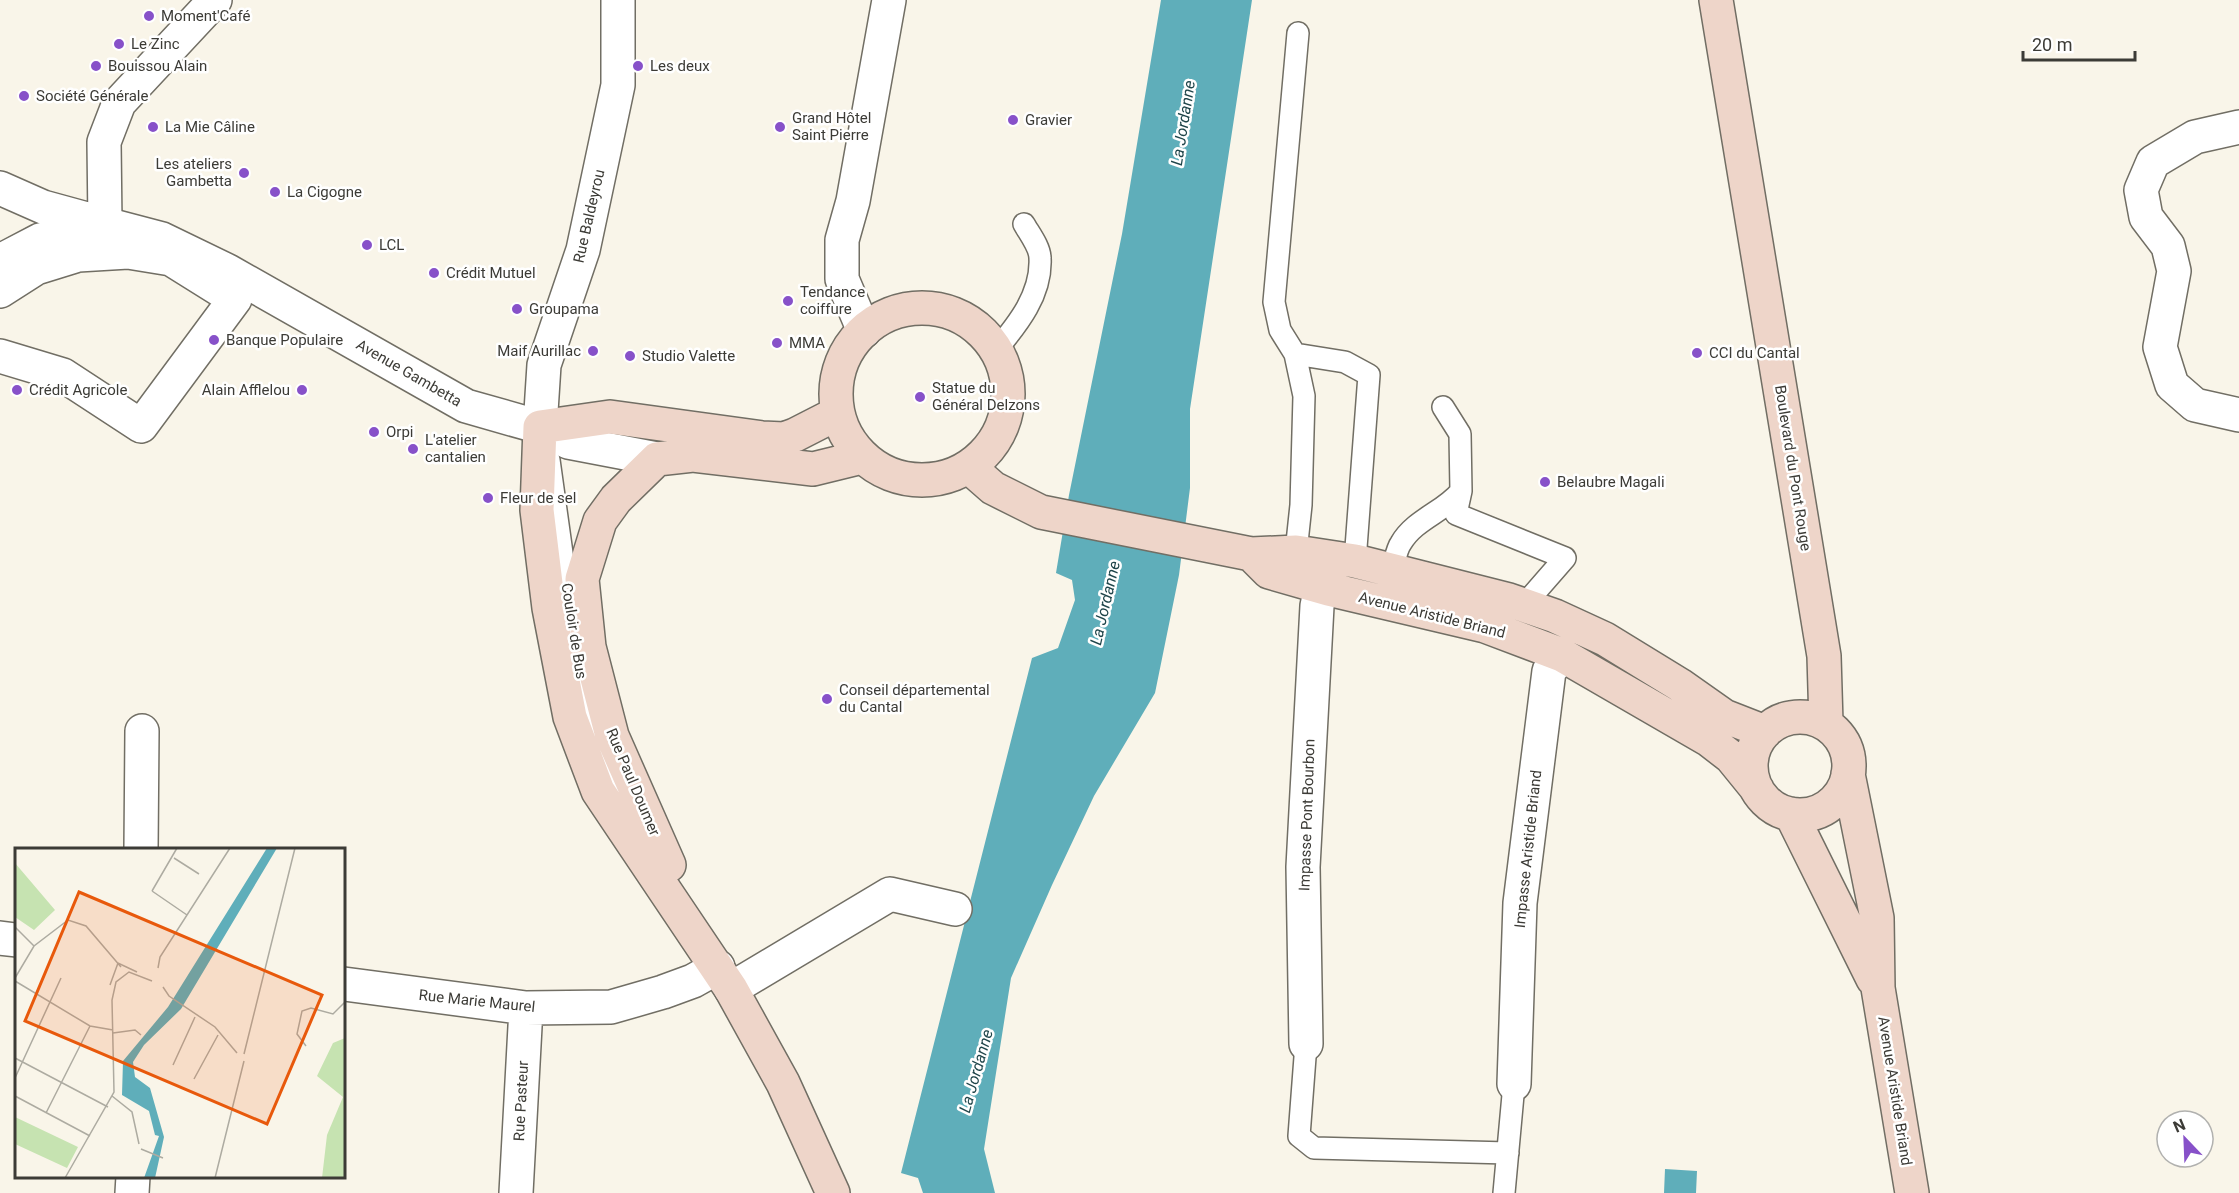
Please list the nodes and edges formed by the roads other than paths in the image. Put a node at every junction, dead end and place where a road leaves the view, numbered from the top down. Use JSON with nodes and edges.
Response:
{"nodes":[{"id":1,"x":618,"y":0,"type":"edge"},
{"id":2,"x":889,"y":0,"type":"edge"},
{"id":3,"x":1716,"y":0,"type":"edge"},
{"id":4,"x":207,"y":2,"type":"edge"},
{"id":5,"x":1298,"y":33,"type":"dead end"},
{"id":6,"x":2239,"y":127,"type":"edge"},
{"id":7,"x":0,"y":188,"type":"edge"},
{"id":8,"x":105,"y":224,"type":"junction"},
{"id":9,"x":1024,"y":224,"type":"dead end"},
{"id":10,"x":0,"y":261,"type":"edge"},
{"id":11,"x":0,"y":291,"type":"edge"},
{"id":12,"x":864,"y":331,"type":"junction"},
{"id":13,"x":996,"y":350,"type":"junction"},
{"id":14,"x":1295,"y":354,"type":"junction"},
{"id":15,"x":0,"y":356,"type":"edge"},
{"id":16,"x":1443,"y":407,"type":"dead end"},
{"id":17,"x":838,"y":412,"type":"junction"},
{"id":18,"x":2239,"y":415,"type":"edge"},
{"id":19,"x":540,"y":427,"type":"junction"},
{"id":20,"x":862,"y":457,"type":"junction"},
{"id":21,"x":657,"y":459,"type":"junction"},
{"id":22,"x":969,"y":467,"type":"junction"},
{"id":23,"x":1461,"y":491,"type":"junction"},
{"id":24,"x":1355,"y":561,"type":"junction"},
{"id":25,"x":1289,"y":564,"type":"junction"},
{"id":26,"x":1392,"y":570,"type":"junction"},
{"id":27,"x":1321,"y":587,"type":"junction"},
{"id":28,"x":1524,"y":605,"type":"junction"},
{"id":29,"x":1457,"y":618,"type":"junction"},
{"id":30,"x":1562,"y":655,"type":"junction"},
{"id":31,"x":1715,"y":709,"type":"junction"},
{"id":32,"x":1826,"y":723,"type":"junction"},
{"id":33,"x":142,"y":731,"type":"dead end"},
{"id":34,"x":1765,"y":732,"type":"junction"},
{"id":35,"x":1848,"y":774,"type":"junction"},
{"id":36,"x":1757,"y":789,"type":"junction"},
{"id":37,"x":1791,"y":814,"type":"junction"},
{"id":38,"x":648,"y":820,"type":"junction"},
{"id":39,"x":141,"y":848,"type":"edge"},
{"id":40,"x":955,"y":909,"type":"dead end"},
{"id":41,"x":0,"y":938,"type":"edge"},
{"id":42,"x":15,"y":940,"type":"edge"},
{"id":43,"x":725,"y":978,"type":"junction"},
{"id":44,"x":345,"y":984,"type":"edge"},
{"id":45,"x":1878,"y":988,"type":"junction"},
{"id":46,"x":526,"y":1008,"type":"junction"},
{"id":47,"x":1306,"y":1044,"type":"joint"},
{"id":48,"x":1514,"y":1084,"type":"joint"},
{"id":49,"x":1508,"y":1153,"type":"junction"},
{"id":50,"x":133,"y":1178,"type":"edge"},
{"id":51,"x":132,"y":1193,"type":"edge"},
{"id":52,"x":516,"y":1193,"type":"edge"},
{"id":53,"x":833,"y":1193,"type":"edge"},
{"id":54,"x":1504,"y":1193,"type":"edge"},
{"id":55,"x":1912,"y":1193,"type":"edge"}],
"edges":[{"from":1,"to":19,"type":"street","name":"Rue Baldeyrou"},
{"from":2,"to":12,"type":"street"},
{"from":3,"to":32,"type":"main road","name":"Boulevard du Pont Rouge"},
{"from":4,"to":8,"type":"street"},
{"from":5,"to":14,"type":"lane"},
{"from":6,"to":18,"type":"street"},
{"from":7,"to":8,"type":"street","name":"Avenue Gambetta"},
{"from":8,"to":10,"type":"street"},
{"from":8,"to":19,"type":"street","name":"Avenue Gambetta"},
{"from":9,"to":13,"type":"lane"},
{"from":11,"to":15,"type":"street"},
{"from":12,"to":13,"type":"main road"},
{"from":12,"to":17,"type":"main road"},
{"from":13,"to":22,"type":"main road"},
{"from":14,"to":24,"type":"lane"},
{"from":14,"to":25,"type":"lane"},
{"from":16,"to":23,"type":"lane"},
{"from":17,"to":19,"type":"main road","name":"Avenue Gambetta"},
{"from":17,"to":20,"type":"main road"},
{"from":19,"to":21,"type":"street"},
{"from":19,"to":38,"type":"lane","name":"Couloir de Bus"},
{"from":19,"to":43,"type":"main road","name":"Rue Paul Doumer"},
{"from":20,"to":21,"type":"main road"},
{"from":20,"to":22,"type":"main road"},
{"from":21,"to":38,"type":"main road","name":"Rue Paul Doumer"},
{"from":22,"to":25,"type":"main road","name":"Avenue Aristide Briand"},
{"from":23,"to":26,"type":"lane"},
{"from":23,"to":28,"type":"lane"},
{"from":24,"to":25,"type":"main road"},
{"from":24,"to":26,"type":"main road"},
{"from":25,"to":27,"type":"main road","name":"Avenue Aristide Briand"},
{"from":26,"to":27,"type":"main road"},
{"from":26,"to":28,"type":"main road"},
{"from":27,"to":29,"type":"main road","name":"Avenue Aristide Briand"},
{"from":27,"to":47,"type":"street","name":"Impasse Pont Bourbon"},
{"from":28,"to":29,"type":"main road"},
{"from":28,"to":31,"type":"main road"},
{"from":29,"to":30,"type":"main road","name":"Avenue Aristide Briand"},
{"from":30,"to":31,"type":"main road"},
{"from":30,"to":36,"type":"main road","name":"Avenue Aristide Briand"},
{"from":30,"to":48,"type":"street","name":"Impasse Aristide Briand"},
{"from":31,"to":34,"type":"main road"},
{"from":32,"to":34,"type":"main road"},
{"from":32,"to":35,"type":"main road"},
{"from":33,"to":39,"type":"street"},
{"from":34,"to":36,"type":"main road"},
{"from":35,"to":37,"type":"main road"},
{"from":35,"to":45,"type":"main road","name":"Avenue Aristide Briand"},
{"from":36,"to":37,"type":"main road"},
{"from":37,"to":45,"type":"main road","name":"Avenue Aristide Briand"},
{"from":38,"to":43,"type":"main road","name":"Rue Paul Doumer"},
{"from":40,"to":43,"type":"street","name":"Rue Marie Maurel"},
{"from":41,"to":42,"type":"street"},
{"from":43,"to":46,"type":"street","name":"Rue Marie Maurel"},
{"from":43,"to":53,"type":"main road","name":"Rue Paul Doumer"},
{"from":44,"to":46,"type":"street","name":"Rue Marie Maurel"},
{"from":45,"to":55,"type":"main road","name":"Avenue Aristide Briand"},
{"from":46,"to":52,"type":"street","name":"Rue Pasteur"},
{"from":47,"to":49,"type":"lane"},
{"from":48,"to":49,"type":"lane"},
{"from":49,"to":54,"type":"lane"},
{"from":50,"to":51,"type":"street"}]}
